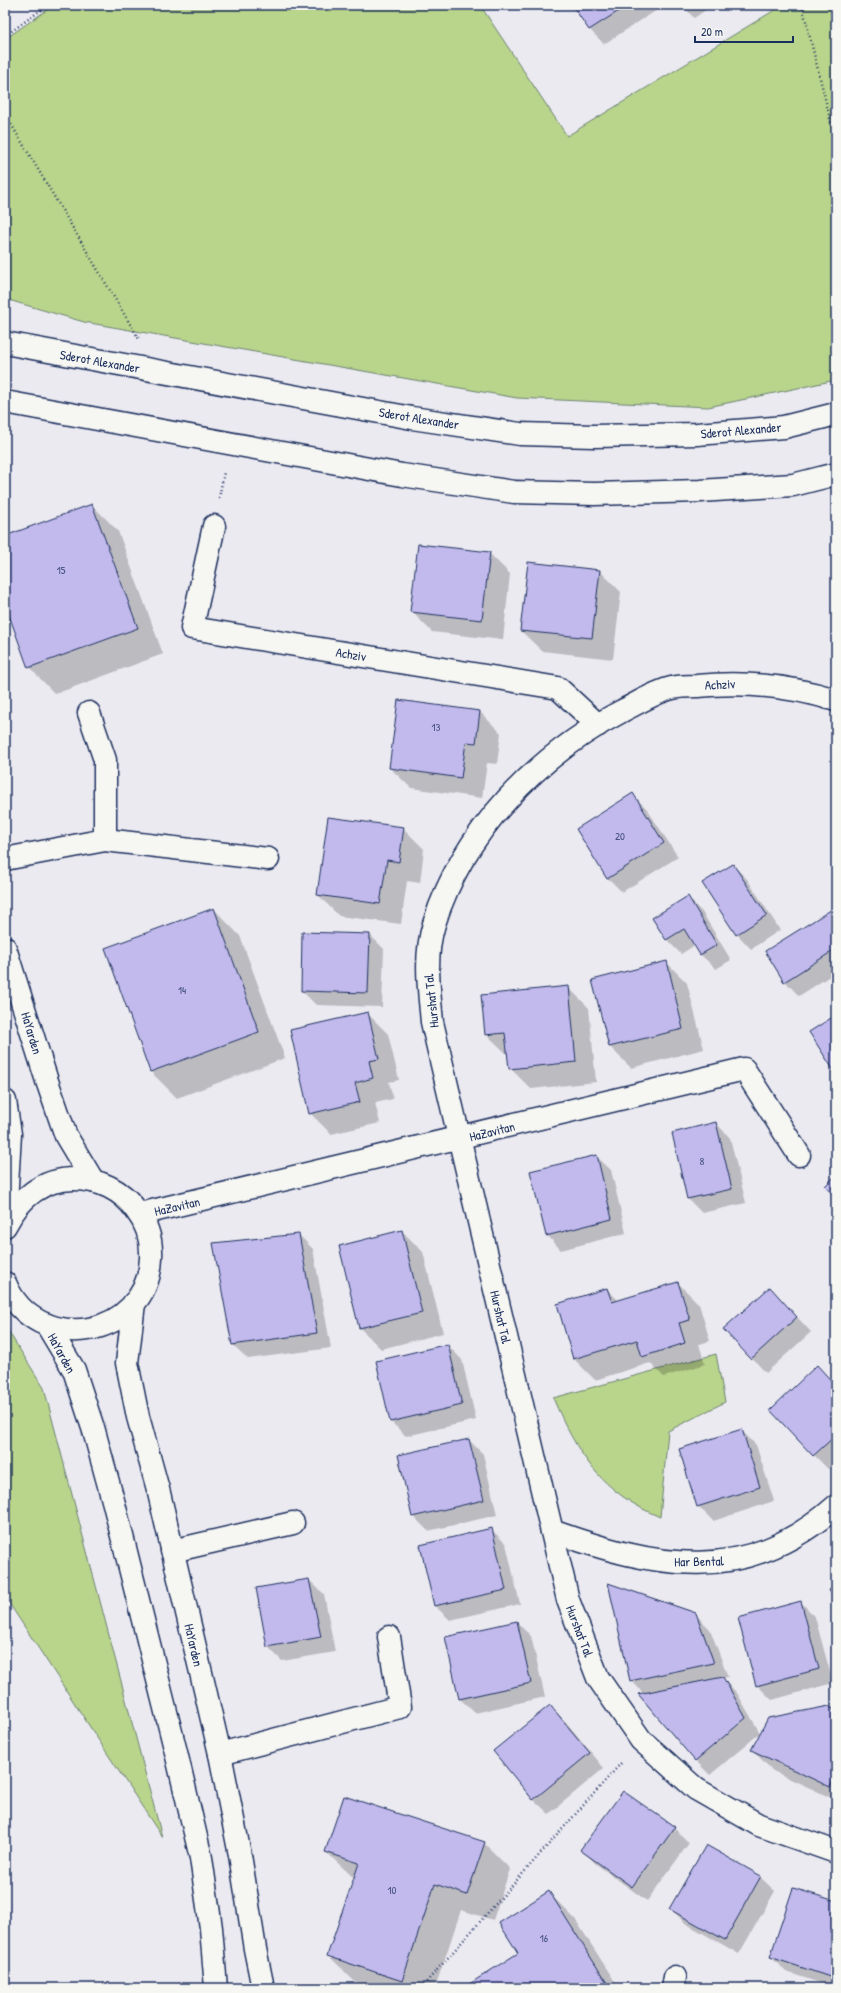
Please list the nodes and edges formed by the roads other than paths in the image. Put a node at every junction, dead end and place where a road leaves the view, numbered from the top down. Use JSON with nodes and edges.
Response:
{"nodes":[{"id":1,"x":5,"y":343,"type":"edge"},
{"id":2,"x":5,"y":402,"type":"edge"},
{"id":3,"x":836,"y":414,"type":"edge"},
{"id":4,"x":836,"y":474,"type":"edge"},
{"id":5,"x":214,"y":526,"type":"road end"},
{"id":6,"x":836,"y":700,"type":"edge"},
{"id":7,"x":89,"y":713,"type":"dead end"},
{"id":8,"x":603,"y":721,"type":"junction"},
{"id":9,"x":105,"y":840,"type":"junction"},
{"id":10,"x":5,"y":859,"type":"edge"},
{"id":11,"x":268,"y":859,"type":"dead end"},
{"id":12,"x":5,"y":948,"type":"edge"},
{"id":13,"x":5,"y":1101,"type":"edge"},
{"id":14,"x":460,"y":1139,"type":"junction"},
{"id":15,"x":799,"y":1155,"type":"dead end"},
{"id":16,"x":93,"y":1181,"type":"junction"},
{"id":17,"x":140,"y":1214,"type":"junction"},
{"id":18,"x":5,"y":1220,"type":"edge"},
{"id":19,"x":5,"y":1226,"type":"edge"},
{"id":20,"x":5,"y":1283,"type":"edge"},
{"id":21,"x":134,"y":1303,"type":"junction"},
{"id":22,"x":47,"y":1325,"type":"junction"},
{"id":23,"x":836,"y":1506,"type":"edge"},
{"id":24,"x":293,"y":1523,"type":"dead end"},
{"id":25,"x":552,"y":1531,"type":"junction"},
{"id":26,"x":172,"y":1551,"type":"junction"},
{"id":27,"x":389,"y":1637,"type":"dead end"},
{"id":28,"x":220,"y":1754,"type":"junction"},
{"id":29,"x":836,"y":1852,"type":"edge"},
{"id":30,"x":216,"y":1988,"type":"edge"},
{"id":31,"x":263,"y":1988,"type":"edge"}],
"edges":[{"from":1,"to":3,"type":"street","name":"Sderot Alexander"},
{"from":2,"to":4,"type":"street"},
{"from":5,"to":8,"type":"street","name":"Achziv"},
{"from":6,"to":8,"type":"street","name":"Achziv"},
{"from":7,"to":9,"type":"street"},
{"from":8,"to":14,"type":"street","name":"Hurshat Tal"},
{"from":9,"to":10,"type":"street"},
{"from":9,"to":11,"type":"street"},
{"from":12,"to":16,"type":"street","name":"HaYarden"},
{"from":13,"to":18,"type":"street"},
{"from":14,"to":15,"type":"street","name":"HaZavitan"},
{"from":14,"to":17,"type":"street","name":"HaZavitan"},
{"from":14,"to":25,"type":"street","name":"Hurshat Tal"},
{"from":16,"to":17,"type":"street"},
{"from":16,"to":19,"type":"street"},
{"from":17,"to":21,"type":"street"},
{"from":20,"to":22,"type":"street"},
{"from":21,"to":22,"type":"street"},
{"from":21,"to":26,"type":"street","name":"HaYarden"},
{"from":22,"to":30,"type":"street","name":"HaYarden"},
{"from":23,"to":25,"type":"street","name":"Har Bental"},
{"from":24,"to":26,"type":"street"},
{"from":25,"to":29,"type":"street","name":"Hurshat Tal"},
{"from":26,"to":28,"type":"street","name":"HaYarden"},
{"from":27,"to":28,"type":"street"},
{"from":28,"to":31,"type":"street","name":"HaYarden"}]}
